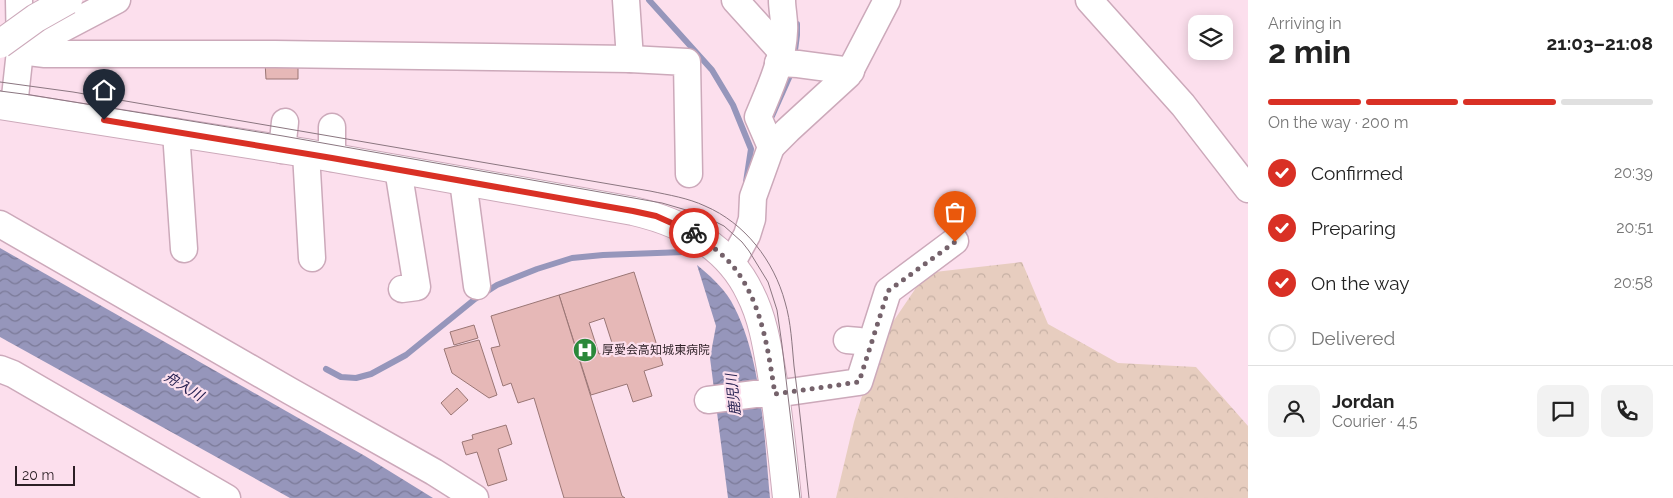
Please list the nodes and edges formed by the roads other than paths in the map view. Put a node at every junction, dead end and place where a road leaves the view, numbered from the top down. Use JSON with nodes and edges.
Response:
{"nodes":[{"id":1,"x":68,"y":0,"type":"edge"},
{"id":2,"x":117,"y":0,"type":"edge"},
{"id":3,"x":626,"y":0,"type":"edge"},
{"id":4,"x":735,"y":0,"type":"edge"},
{"id":5,"x":782,"y":0,"type":"edge"},
{"id":6,"x":886,"y":0,"type":"edge"},
{"id":7,"x":1090,"y":0,"type":"edge"},
{"id":8,"x":22,"y":1,"type":"edge"},
{"id":9,"x":10,"y":56,"type":"edge"},
{"id":10,"x":780,"y":57,"type":"junction"},
{"id":11,"x":630,"y":59,"type":"junction"},
{"id":12,"x":851,"y":71,"type":"junction"},
{"id":13,"x":7,"y":105,"type":"edge"},
{"id":14,"x":285,"y":122,"type":"dead end"},
{"id":15,"x":332,"y":127,"type":"dead end"},
{"id":16,"x":176,"y":132,"type":"junction"},
{"id":17,"x":771,"y":147,"type":"junction"},
{"id":18,"x":294,"y":151,"type":"junction"},
{"id":19,"x":332,"y":158,"type":"junction"},
{"id":20,"x":398,"y":169,"type":"junction"},
{"id":21,"x":688,"y":174,"type":"dead end"},
{"id":22,"x":463,"y":181,"type":"junction"},
{"id":23,"x":1248,"y":189,"type":"edge"},
{"id":24,"x":0,"y":224,"type":"edge"},
{"id":25,"x":955,"y":242,"type":"dead end"},
{"id":26,"x":184,"y":250,"type":"dead end"},
{"id":27,"x":312,"y":258,"type":"dead end"},
{"id":28,"x":731,"y":264,"type":"junction"},
{"id":29,"x":477,"y":286,"type":"dead end"},
{"id":30,"x":402,"y":289,"type":"dead end"},
{"id":31,"x":0,"y":369,"type":"edge"},
{"id":32,"x":765,"y":394,"type":"junction"},
{"id":33,"x":708,"y":400,"type":"dead end"},
{"id":34,"x":227,"y":498,"type":"edge"},
{"id":35,"x":475,"y":498,"type":"edge"},
{"id":36,"x":787,"y":498,"type":"edge"}],
"edges":[{"from":1,"to":9,"type":"main road","bridge":true},
{"from":2,"to":9,"type":"street"},
{"from":3,"to":11,"type":"street"},
{"from":4,"to":10,"type":"street"},
{"from":5,"to":10,"type":"street"},
{"from":6,"to":12,"type":"street"},
{"from":7,"to":23,"type":"street"},
{"from":8,"to":9,"type":"street"},
{"from":9,"to":11,"type":"street"},
{"from":9,"to":13,"type":"street"},
{"from":10,"to":12,"type":"street"},
{"from":10,"to":17,"type":"street"},
{"from":11,"to":21,"type":"street"},
{"from":12,"to":17,"type":"street"},
{"from":13,"to":16,"type":"main road"},
{"from":14,"to":18,"type":"street"},
{"from":15,"to":19,"type":"street"},
{"from":16,"to":18,"type":"main road"},
{"from":16,"to":26,"type":"street"},
{"from":17,"to":28,"type":"street"},
{"from":18,"to":19,"type":"main road"},
{"from":18,"to":27,"type":"street"},
{"from":19,"to":20,"type":"main road"},
{"from":20,"to":22,"type":"main road"},
{"from":20,"to":30,"type":"street"},
{"from":22,"to":28,"type":"main road"},
{"from":22,"to":29,"type":"street"},
{"from":24,"to":35,"type":"street"},
{"from":25,"to":32,"type":"street"},
{"from":28,"to":32,"type":"main road"},
{"from":31,"to":34,"type":"street"},
{"from":32,"to":33,"type":"street"},
{"from":32,"to":36,"type":"main road"}]}
